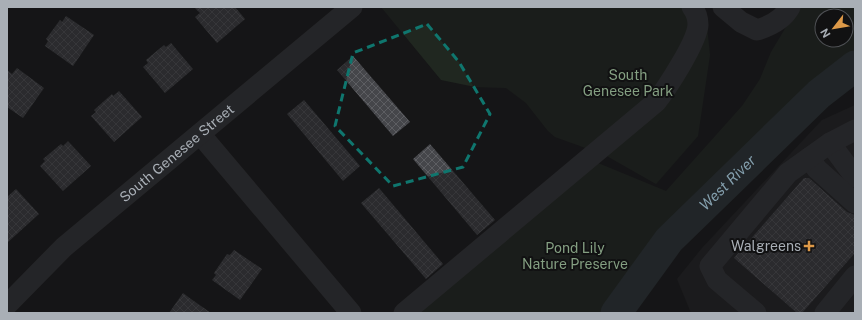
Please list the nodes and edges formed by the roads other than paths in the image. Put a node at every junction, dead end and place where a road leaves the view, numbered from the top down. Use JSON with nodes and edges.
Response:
{"nodes":[{"id":1,"x":352,"y":7,"type":"edge"},
{"id":2,"x":692,"y":7,"type":"edge"},
{"id":3,"x":723,"y":7,"type":"edge"},
{"id":4,"x":790,"y":7,"type":"edge"},
{"id":5,"x":855,"y":130,"type":"edge"},
{"id":6,"x":200,"y":134,"type":"junction"},
{"id":7,"x":830,"y":143,"type":"junction"},
{"id":8,"x":810,"y":158,"type":"junction"},
{"id":9,"x":855,"y":177,"type":"edge"},
{"id":10,"x":855,"y":203,"type":"edge"},
{"id":11,"x":855,"y":276,"type":"edge"},
{"id":12,"x":7,"y":305,"type":"edge"},
{"id":13,"x":351,"y":313,"type":"edge"},
{"id":14,"x":404,"y":313,"type":"edge"},
{"id":15,"x":756,"y":313,"type":"edge"},
{"id":16,"x":824,"y":313,"type":"edge"}],
"edges":[{"from":1,"to":6,"type":"street","name":"South Genesee Street"},
{"from":2,"to":14,"type":"street"},
{"from":3,"to":4,"type":"street"},
{"from":5,"to":7,"type":"street"},
{"from":6,"to":12,"type":"street","name":"South Genesee Street"},
{"from":6,"to":13,"type":"street"},
{"from":7,"to":8,"type":"street"},
{"from":7,"to":9,"type":"street"},
{"from":8,"to":10,"type":"street"},
{"from":8,"to":15,"type":"street"},
{"from":11,"to":16,"type":"street"}]}
